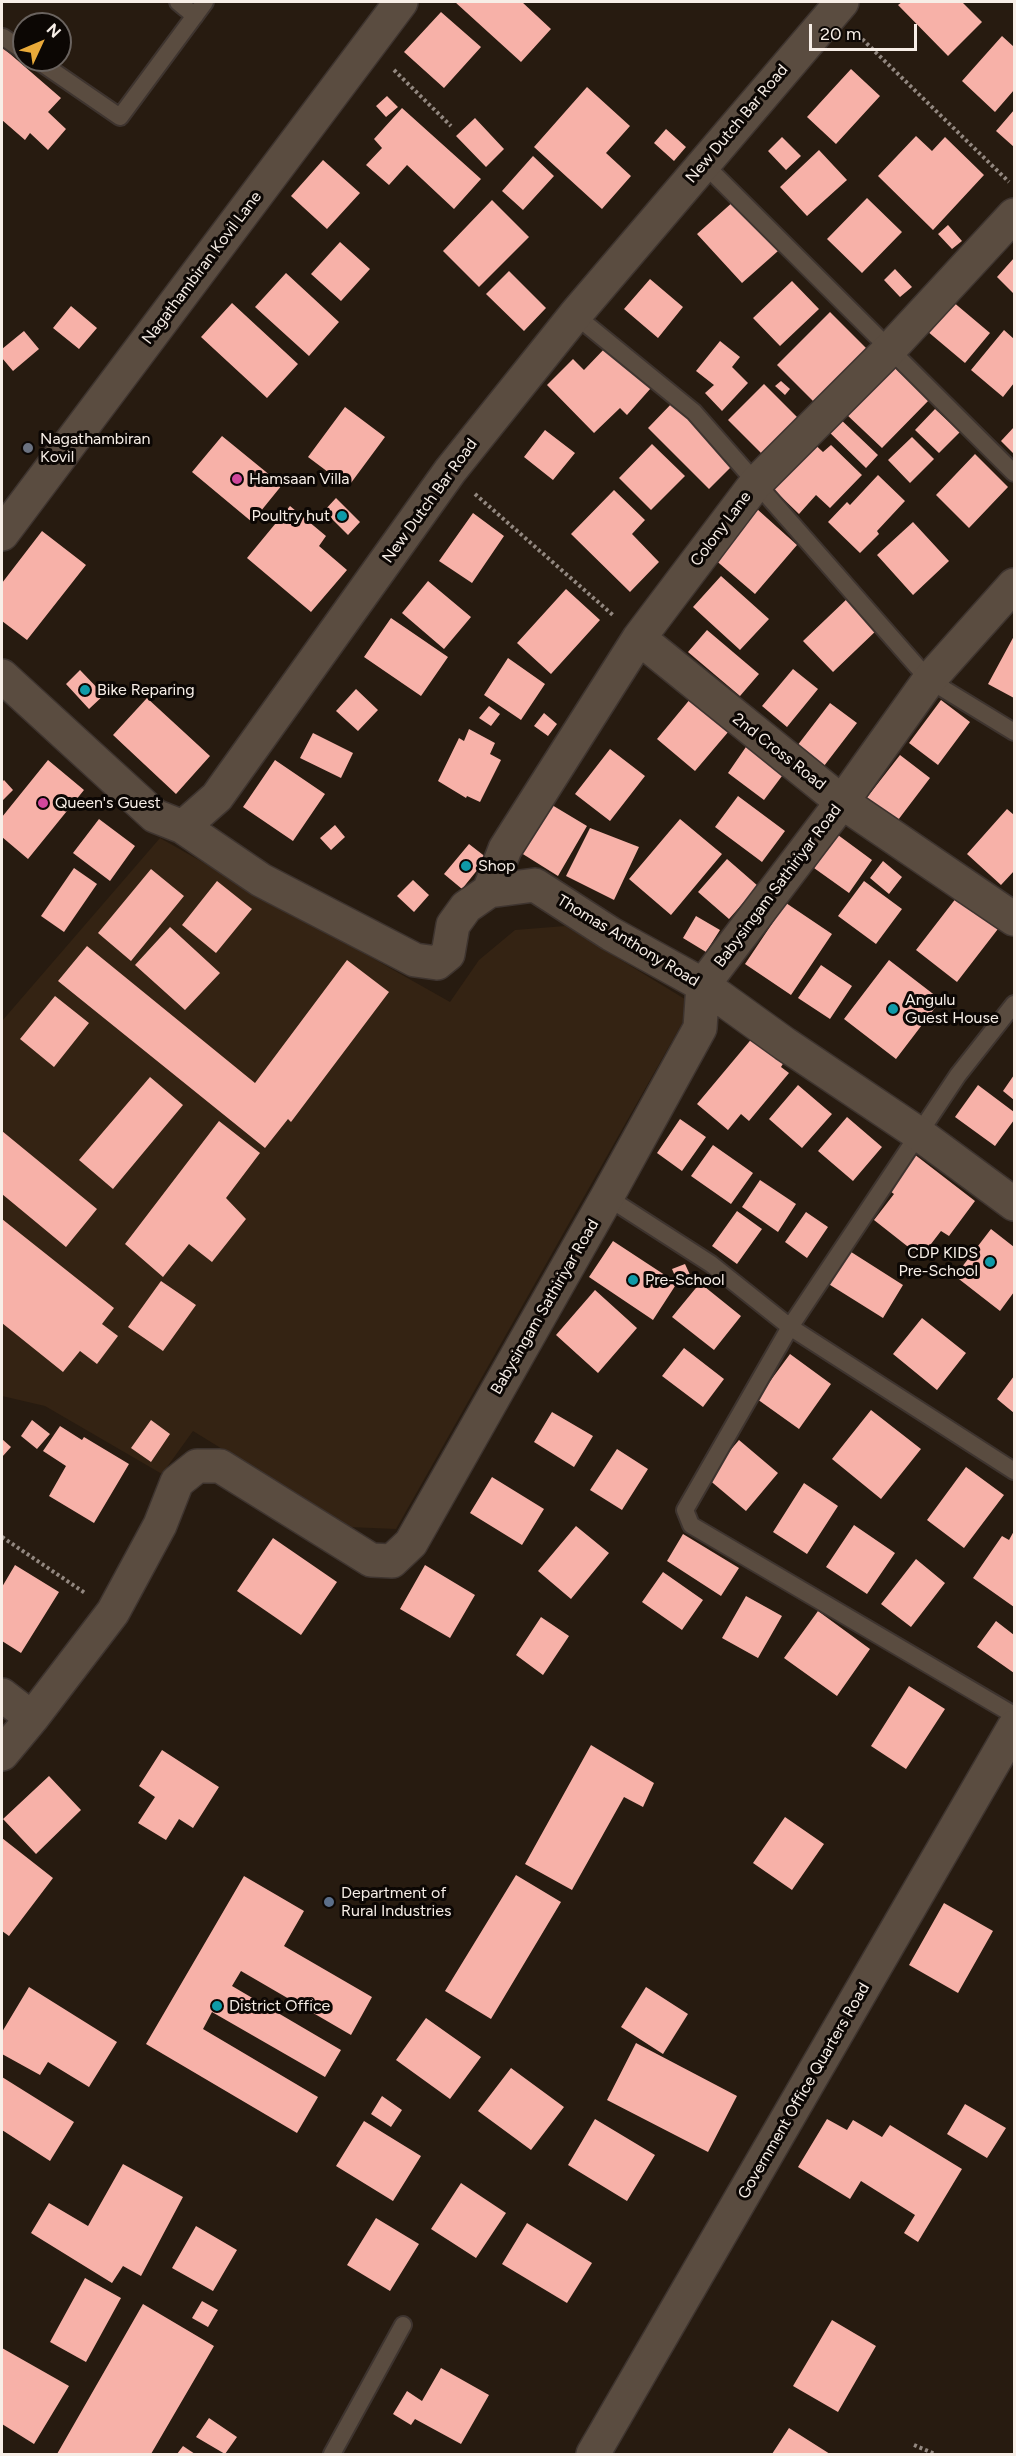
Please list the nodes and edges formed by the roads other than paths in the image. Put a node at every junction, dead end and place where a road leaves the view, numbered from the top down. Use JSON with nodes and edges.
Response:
{"nodes":[{"id":1,"x":178,"y":2,"type":"edge"},
{"id":2,"x":205,"y":2,"type":"edge"},
{"id":3,"x":402,"y":2,"type":"edge"},
{"id":4,"x":838,"y":6,"type":"edge"},
{"id":5,"x":195,"y":16,"type":"junction"},
{"id":6,"x":3,"y":37,"type":"dead end"},
{"id":7,"x":12,"y":43,"type":"edge"},
{"id":8,"x":54,"y":72,"type":"edge"},
{"id":9,"x":703,"y":163,"type":"junction"},
{"id":10,"x":1014,"y":214,"type":"edge"},
{"id":11,"x":575,"y":315,"type":"junction"},
{"id":12,"x":890,"y":349,"type":"junction"},
{"id":13,"x":1014,"y":473,"type":"edge"},
{"id":14,"x":756,"y":483,"type":"junction"},
{"id":15,"x":2,"y":534,"type":"edge"},
{"id":16,"x":1014,"y":585,"type":"edge"},
{"id":17,"x":639,"y":638,"type":"junction"},
{"id":18,"x":2,"y":676,"type":"edge"},
{"id":19,"x":929,"y":680,"type":"junction"},
{"id":20,"x":1014,"y":732,"type":"edge"},
{"id":21,"x":842,"y":802,"type":"junction"},
{"id":22,"x":183,"y":827,"type":"junction"},
{"id":23,"x":489,"y":891,"type":"junction"},
{"id":24,"x":1014,"y":918,"type":"edge"},
{"id":25,"x":703,"y":985,"type":"junction"},
{"id":26,"x":1014,"y":1004,"type":"edge"},
{"id":27,"x":919,"y":1134,"type":"junction"},
{"id":28,"x":607,"y":1197,"type":"junction"},
{"id":29,"x":1014,"y":1204,"type":"edge"},
{"id":30,"x":790,"y":1327,"type":"junction"},
{"id":31,"x":1014,"y":1471,"type":"edge"},
{"id":32,"x":2,"y":1695,"type":"edge"},
{"id":33,"x":1014,"y":1715,"type":"edge"},
{"id":34,"x":32,"y":1718,"type":"junction"},
{"id":35,"x":1014,"y":1727,"type":"edge"},
{"id":36,"x":2,"y":1754,"type":"edge"},
{"id":37,"x":403,"y":2325,"type":"dead end"},
{"id":38,"x":332,"y":2454,"type":"edge"},
{"id":39,"x":593,"y":2454,"type":"edge"}],
"edges":[{"from":1,"to":5,"type":"lane"},
{"from":2,"to":5,"type":"lane"},
{"from":3,"to":15,"type":"street","name":"Nagathambiran Kovil Lane"},
{"from":4,"to":9,"type":"street","name":"New Dutch Bar Road"},
{"from":5,"to":8,"type":"lane"},
{"from":6,"to":7,"type":"lane"},
{"from":9,"to":11,"type":"street","name":"New Dutch Bar Road"},
{"from":9,"to":12,"type":"lane"},
{"from":10,"to":12,"type":"street","name":"Colony Lane"},
{"from":11,"to":14,"type":"lane"},
{"from":11,"to":22,"type":"street","name":"New Dutch Bar Road"},
{"from":12,"to":13,"type":"lane"},
{"from":12,"to":14,"type":"street","name":"Colony Lane"},
{"from":14,"to":17,"type":"street","name":"Colony Lane"},
{"from":14,"to":19,"type":"lane"},
{"from":16,"to":19,"type":"street","name":"Babysingam Sathiriyar Road"},
{"from":17,"to":21,"type":"street","name":"2nd Cross Road"},
{"from":17,"to":23,"type":"street","name":"Colony Lane"},
{"from":18,"to":22,"type":"street"},
{"from":19,"to":20,"type":"lane"},
{"from":19,"to":21,"type":"street","name":"Babysingam Sathiriyar Road"},
{"from":21,"to":24,"type":"street","name":"2nd Cross Road"},
{"from":21,"to":25,"type":"street","name":"Babysingam Sathiriyar Road"},
{"from":22,"to":23,"type":"street","name":"Thomas Anthony Road"},
{"from":23,"to":25,"type":"street","name":"Thomas Anthony Road"},
{"from":25,"to":27,"type":"street","name":"Thomas Anthony Road"},
{"from":25,"to":28,"type":"street","name":"Babysingam Sathiriyar Road"},
{"from":26,"to":27,"type":"lane"},
{"from":27,"to":29,"type":"street","name":"Thomas Anthony Road"},
{"from":27,"to":30,"type":"lane"},
{"from":28,"to":30,"type":"lane"},
{"from":28,"to":34,"type":"street","name":"Babysingam Sathiriyar Road"},
{"from":30,"to":31,"type":"lane"},
{"from":30,"to":33,"type":"lane"},
{"from":32,"to":34,"type":"street"},
{"from":34,"to":36,"type":"street","name":"Babysingam Sathiriyar Road"},
{"from":35,"to":39,"type":"street","name":"Government Office Quarters Road"},
{"from":37,"to":38,"type":"lane"}]}
